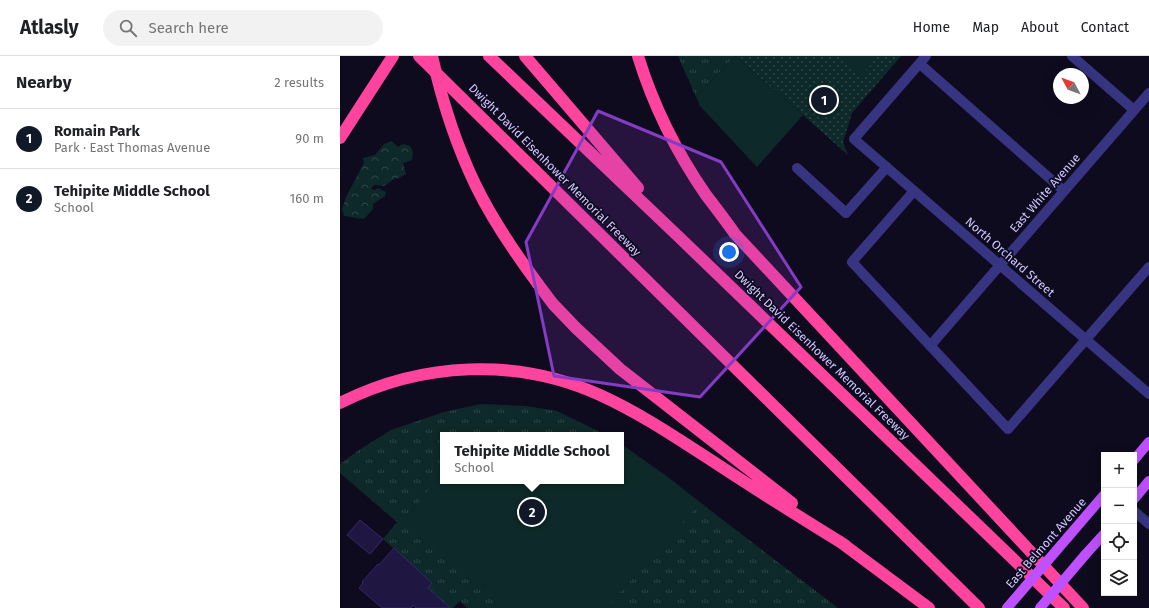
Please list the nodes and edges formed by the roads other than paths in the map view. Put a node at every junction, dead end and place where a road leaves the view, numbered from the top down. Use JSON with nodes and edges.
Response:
{"nodes":[{"id":1,"x":393,"y":56,"type":"edge"},
{"id":2,"x":419,"y":56,"type":"edge"},
{"id":3,"x":432,"y":56,"type":"edge"},
{"id":4,"x":490,"y":56,"type":"edge"},
{"id":5,"x":526,"y":56,"type":"edge"},
{"id":6,"x":638,"y":56,"type":"edge"},
{"id":7,"x":1072,"y":56,"type":"edge"},
{"id":8,"x":923,"y":60,"type":"edge"},
{"id":9,"x":1149,"y":93,"type":"edge"},
{"id":10,"x":1134,"y":110,"type":"junction"},
{"id":11,"x":340,"y":138,"type":"edge"},
{"id":12,"x":887,"y":167,"type":"junction"},
{"id":13,"x":798,"y":168,"type":"dead end"},
{"id":14,"x":914,"y":191,"type":"junction"},
{"id":15,"x":1064,"y":191,"type":"junction"},
{"id":16,"x":680,"y":238,"type":"junction"},
{"id":17,"x":1000,"y":265,"type":"junction"},
{"id":18,"x":1149,"y":267,"type":"edge"},
{"id":19,"x":1086,"y":339,"type":"junction"},
{"id":20,"x":930,"y":346,"type":"junction"},
{"id":21,"x":1149,"y":394,"type":"edge"},
{"id":22,"x":340,"y":403,"type":"edge"},
{"id":23,"x":1149,"y":442,"type":"edge"},
{"id":24,"x":1137,"y":456,"type":"edge"},
{"id":25,"x":1149,"y":481,"type":"edge"},
{"id":26,"x":1137,"y":495,"type":"edge"},
{"id":27,"x":1101,"y":498,"type":"edge"},
{"id":28,"x":1137,"y":514,"type":"edge"},
{"id":29,"x":1149,"y":524,"type":"edge"},
{"id":30,"x":1101,"y":538,"type":"edge"},
{"id":31,"x":845,"y":545,"type":"junction"},
{"id":32,"x":929,"y":608,"type":"edge"},
{"id":33,"x":980,"y":608,"type":"edge"},
{"id":34,"x":1007,"y":608,"type":"edge"},
{"id":35,"x":1040,"y":608,"type":"edge"},
{"id":36,"x":1064,"y":608,"type":"edge"},
{"id":37,"x":1083,"y":608,"type":"edge"}],
"edges":[{"from":1,"to":11,"type":"highway"},
{"from":2,"to":33,"type":"highway","name":"Dwight David Eisenhower Memorial Freeway"},
{"from":3,"to":31,"type":"highway","bridge":true},
{"from":4,"to":16,"type":"highway","name":"Dwight David Eisenhower Memorial Freeway"},
{"from":5,"to":16,"type":"highway"},
{"from":6,"to":37,"type":"highway"},
{"from":7,"to":10,"type":"street"},
{"from":8,"to":12,"type":"street","name":"North Orchard Street"},
{"from":8,"to":15,"type":"street"},
{"from":9,"to":10,"type":"street","name":"East White Avenue"},
{"from":10,"to":15,"type":"street","name":"East White Avenue"},
{"from":12,"to":13,"type":"street"},
{"from":12,"to":14,"type":"street","name":"North Orchard Street"},
{"from":14,"to":17,"type":"street","name":"North Orchard Street"},
{"from":14,"to":20,"type":"street"},
{"from":15,"to":17,"type":"street","name":"East White Avenue"},
{"from":16,"to":36,"type":"highway","name":"Dwight David Eisenhower Memorial Freeway"},
{"from":17,"to":19,"type":"street","name":"North Orchard Street"},
{"from":17,"to":20,"type":"street","name":"East White Avenue"},
{"from":18,"to":19,"type":"street"},
{"from":19,"to":20,"type":"street"},
{"from":19,"to":21,"type":"street","name":"North Orchard Street"},
{"from":22,"to":31,"type":"highway"},
{"from":23,"to":24,"type":"main road"},
{"from":25,"to":26,"type":"main road"},
{"from":27,"to":34,"type":"main road","name":"East Belmont Avenue","bridge":true},
{"from":28,"to":29,"type":"street"},
{"from":30,"to":35,"type":"main road","bridge":true},
{"from":31,"to":32,"type":"highway"}]}
